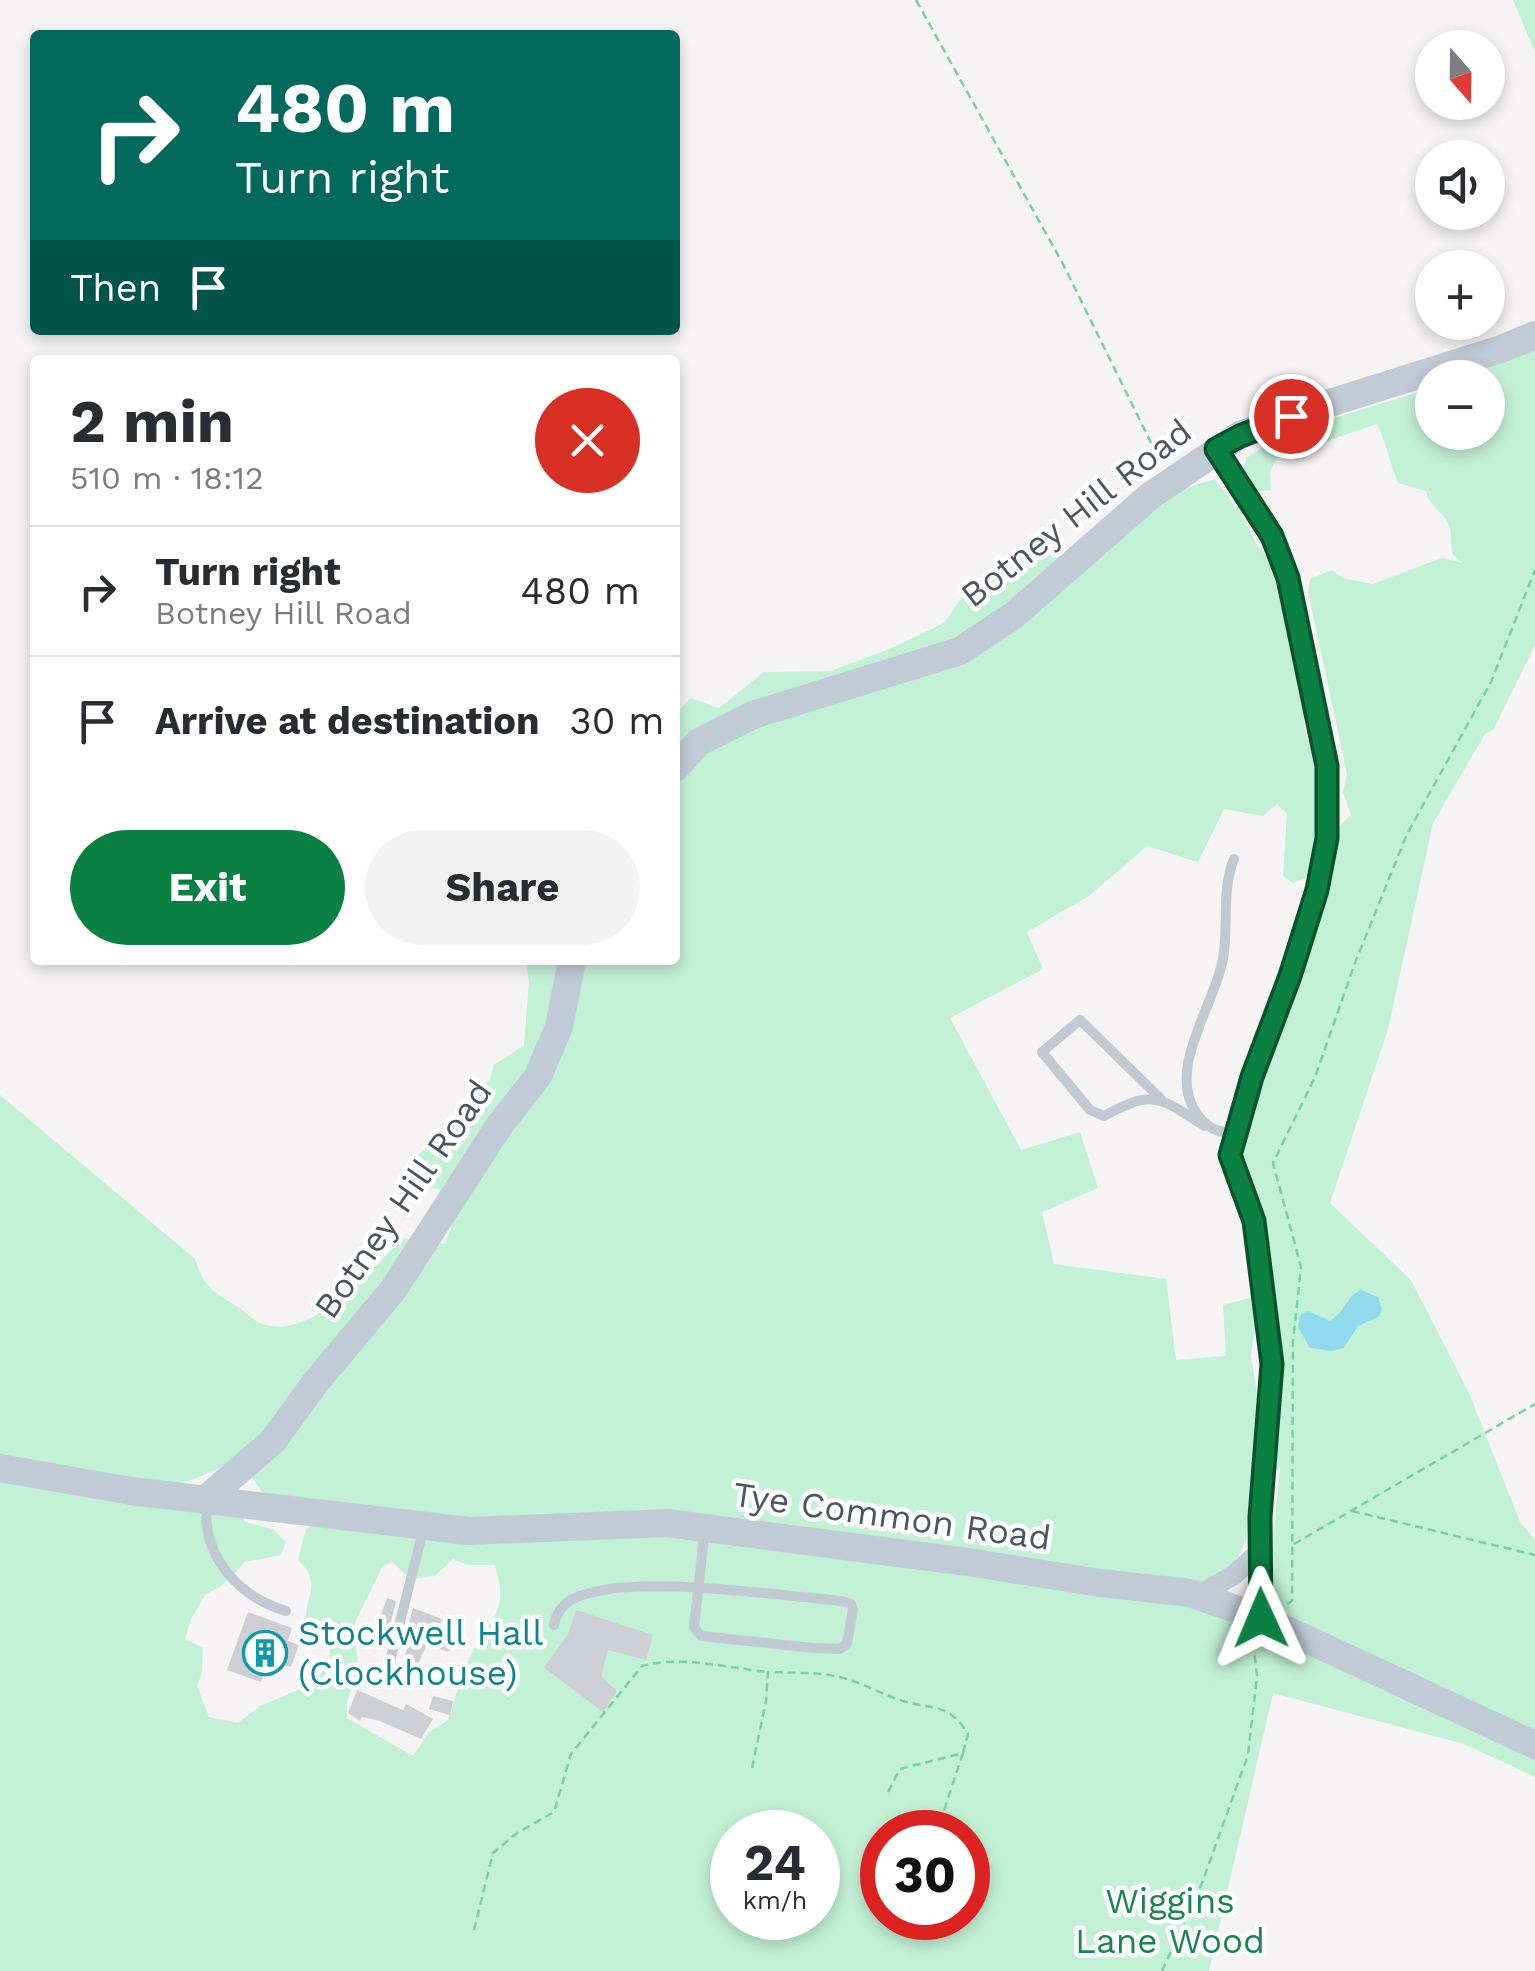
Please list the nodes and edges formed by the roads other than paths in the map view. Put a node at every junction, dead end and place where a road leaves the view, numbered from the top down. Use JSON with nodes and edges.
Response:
{"nodes":[{"id":1,"x":1535,"y":335,"type":"edge"},
{"id":2,"x":1216,"y":449,"type":"junction"},
{"id":3,"x":680,"y":763,"type":"edge"},
{"id":4,"x":1234,"y":858,"type":"dead end"},
{"id":5,"x":571,"y":965,"type":"edge"},
{"id":6,"x":1161,"y":1099,"type":"junction"},
{"id":7,"x":1206,"y":1126,"type":"junction"},
{"id":8,"x":1238,"y":1133,"type":"junction"},
{"id":9,"x":0,"y":1468,"type":"edge"},
{"id":10,"x":207,"y":1498,"type":"junction"},
{"id":11,"x":424,"y":1526,"type":"junction"},
{"id":12,"x":705,"y":1527,"type":"junction"},
{"id":13,"x":1259,"y":1552,"type":"junction"},
{"id":14,"x":698,"y":1590,"type":"junction"},
{"id":15,"x":1196,"y":1596,"type":"junction"},
{"id":16,"x":286,"y":1611,"type":"dead end"},
{"id":17,"x":1261,"y":1618,"type":"junction"},
{"id":18,"x":554,"y":1625,"type":"dead end"},
{"id":19,"x":385,"y":1681,"type":"dead end"},
{"id":20,"x":1535,"y":1745,"type":"edge"}],
"edges":[{"from":1,"to":2,"type":"street","name":"Botney Hill Road"},
{"from":2,"to":3,"type":"street","name":"Botney Hill Road"},
{"from":2,"to":8,"type":"street"},
{"from":4,"to":7,"type":"lane"},
{"from":5,"to":10,"type":"street","name":"Botney Hill Road"},
{"from":6,"to":6,"type":"lane"},
{"from":6,"to":7,"type":"lane"},
{"from":7,"to":8,"type":"lane"},
{"from":8,"to":13,"type":"street"},
{"from":9,"to":10,"type":"street","name":"Tye Common Road"},
{"from":10,"to":11,"type":"street","name":"Tye Common Road"},
{"from":10,"to":16,"type":"lane"},
{"from":11,"to":12,"type":"street","name":"Tye Common Road"},
{"from":11,"to":19,"type":"lane"},
{"from":12,"to":14,"type":"lane"},
{"from":12,"to":15,"type":"street","name":"Tye Common Road"},
{"from":13,"to":15,"type":"street"},
{"from":13,"to":17,"type":"street"},
{"from":14,"to":14,"type":"lane"},
{"from":14,"to":18,"type":"lane"},
{"from":15,"to":17,"type":"street","name":"Tye Common Road"},
{"from":17,"to":20,"type":"street","name":"Tye Common Road"}]}
